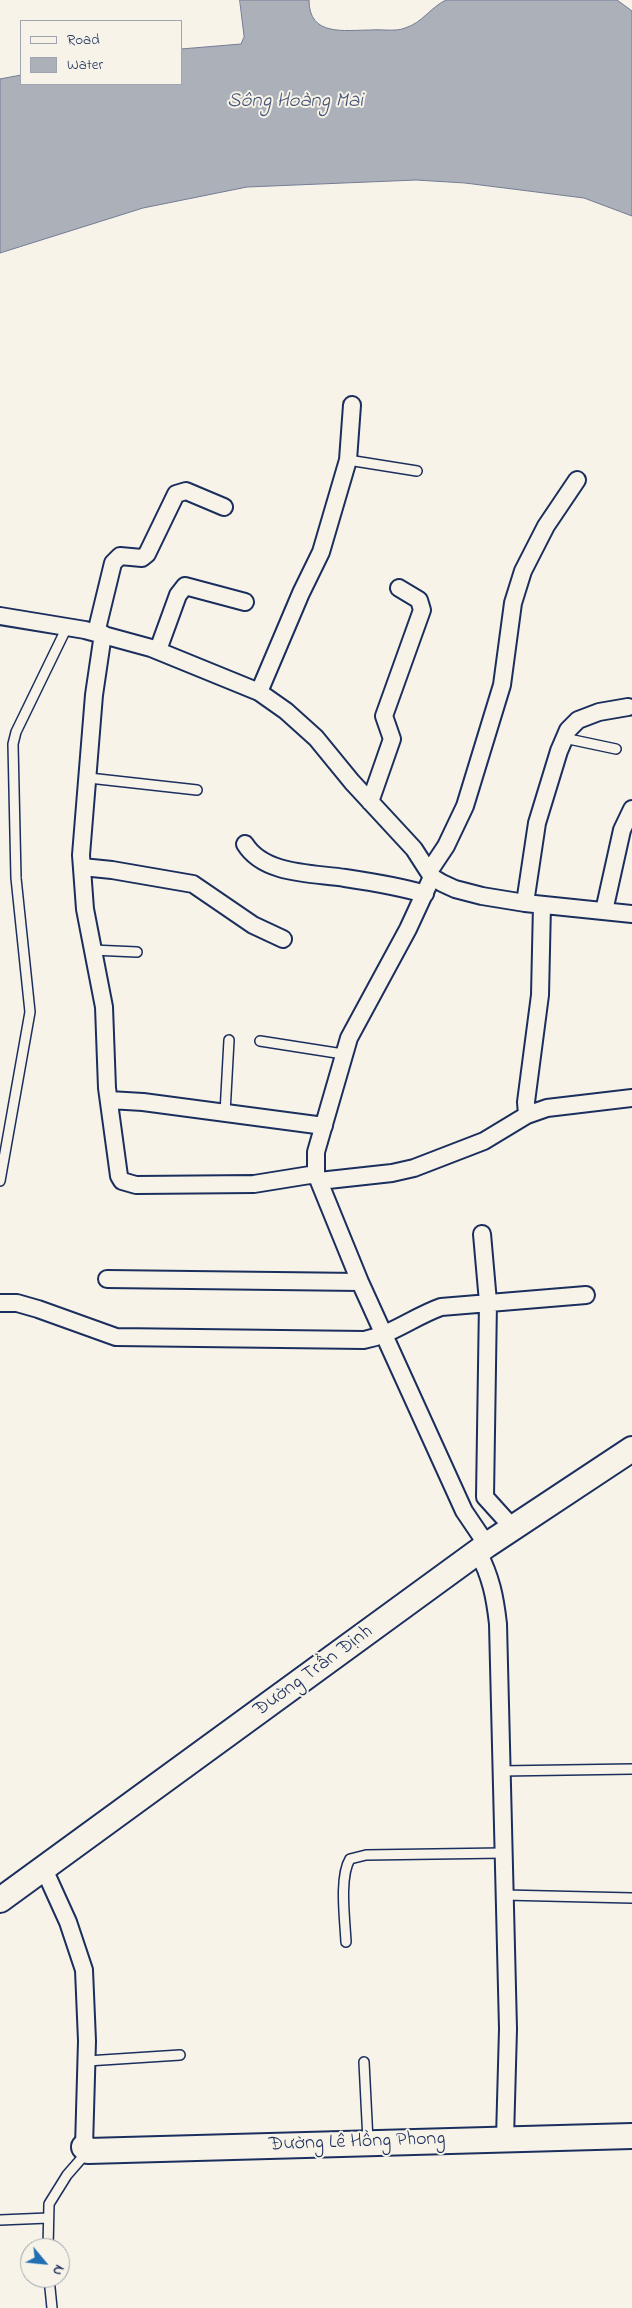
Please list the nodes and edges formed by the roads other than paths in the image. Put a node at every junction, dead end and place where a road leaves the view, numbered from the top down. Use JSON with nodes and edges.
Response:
{"nodes":[{"id":1,"x":352,"y":405,"type":"dead end"},
{"id":2,"x":348,"y":460,"type":"junction"},
{"id":3,"x":417,"y":471,"type":"dead end"},
{"id":4,"x":577,"y":480,"type":"dead end"},
{"id":5,"x":224,"y":507,"type":"dead end"},
{"id":6,"x":399,"y":588,"type":"dead end"},
{"id":7,"x":245,"y":602,"type":"dead end"},
{"id":8,"x":0,"y":616,"type":"edge"},
{"id":9,"x":67,"y":627,"type":"junction"},
{"id":10,"x":99,"y":634,"type":"junction"},
{"id":11,"x":158,"y":650,"type":"junction"},
{"id":12,"x":259,"y":692,"type":"junction"},
{"id":13,"x":628,"y":707,"type":"dead end"},
{"id":14,"x":564,"y":738,"type":"junction"},
{"id":15,"x":616,"y":749,"type":"dead end"},
{"id":16,"x":89,"y":778,"type":"junction"},
{"id":17,"x":197,"y":790,"type":"dead end"},
{"id":18,"x":370,"y":802,"type":"junction"},
{"id":19,"x":632,"y":809,"type":"edge"},
{"id":20,"x":245,"y":844,"type":"dead end"},
{"id":21,"x":82,"y":867,"type":"junction"},
{"id":22,"x":431,"y":874,"type":"junction"},
{"id":23,"x":425,"y":894,"type":"junction"},
{"id":24,"x":525,"y":903,"type":"junction"},
{"id":25,"x":542,"y":905,"type":"junction"},
{"id":26,"x":604,"y":911,"type":"junction"},
{"id":27,"x":632,"y":914,"type":"edge"},
{"id":28,"x":282,"y":939,"type":"dead end"},
{"id":29,"x":92,"y":950,"type":"junction"},
{"id":30,"x":138,"y":952,"type":"dead end"},
{"id":31,"x":230,"y":1040,"type":"dead end"},
{"id":32,"x":260,"y":1041,"type":"dead end"},
{"id":33,"x":343,"y":1054,"type":"junction"},
{"id":34,"x":632,"y":1098,"type":"edge"},
{"id":35,"x":109,"y":1100,"type":"junction"},
{"id":36,"x":225,"y":1113,"type":"junction"},
{"id":37,"x":528,"y":1115,"type":"junction"},
{"id":38,"x":324,"y":1126,"type":"junction"},
{"id":39,"x":317,"y":1178,"type":"junction"},
{"id":40,"x":0,"y":1180,"type":"edge"},
{"id":41,"x":482,"y":1234,"type":"dead end"},
{"id":42,"x":106,"y":1279,"type":"dead end"},
{"id":43,"x":360,"y":1282,"type":"junction"},
{"id":44,"x":586,"y":1296,"type":"dead end"},
{"id":45,"x":488,"y":1302,"type":"junction"},
{"id":46,"x":0,"y":1303,"type":"edge"},
{"id":47,"x":385,"y":1335,"type":"junction"},
{"id":48,"x":632,"y":1449,"type":"edge"},
{"id":49,"x":513,"y":1528,"type":"junction"},
{"id":50,"x":482,"y":1549,"type":"junction"},
{"id":51,"x":632,"y":1769,"type":"edge"},
{"id":52,"x":501,"y":1771,"type":"junction"},
{"id":53,"x":503,"y":1853,"type":"junction"},
{"id":54,"x":44,"y":1869,"type":"junction"},
{"id":55,"x":504,"y":1895,"type":"junction"},
{"id":56,"x":632,"y":1898,"type":"edge"},
{"id":57,"x":0,"y":1900,"type":"edge"},
{"id":58,"x":346,"y":1942,"type":"dead end"},
{"id":59,"x":180,"y":2055,"type":"dead end"},
{"id":60,"x":87,"y":2061,"type":"junction"},
{"id":61,"x":364,"y":2062,"type":"dead end"},
{"id":62,"x":632,"y":2136,"type":"edge"},
{"id":63,"x":505,"y":2138,"type":"junction"},
{"id":64,"x":368,"y":2142,"type":"junction"},
{"id":65,"x":86,"y":2149,"type":"junction"},
{"id":66,"x":48,"y":2218,"type":"junction"},
{"id":67,"x":0,"y":2220,"type":"edge"},
{"id":68,"x":48,"y":2238,"type":"edge"},
{"id":69,"x":50,"y":2288,"type":"edge"},
{"id":70,"x":52,"y":2308,"type":"edge"}],
"edges":[{"from":1,"to":2,"type":"street"},
{"from":2,"to":3,"type":"lane"},
{"from":2,"to":12,"type":"street"},
{"from":4,"to":22,"type":"street"},
{"from":5,"to":10,"type":"street"},
{"from":6,"to":18,"type":"street"},
{"from":7,"to":11,"type":"street"},
{"from":8,"to":9,"type":"street"},
{"from":9,"to":10,"type":"street"},
{"from":9,"to":40,"type":"lane"},
{"from":10,"to":11,"type":"street"},
{"from":10,"to":16,"type":"street"},
{"from":11,"to":12,"type":"street"},
{"from":12,"to":18,"type":"street"},
{"from":13,"to":14,"type":"street"},
{"from":14,"to":15,"type":"lane"},
{"from":14,"to":24,"type":"street"},
{"from":16,"to":17,"type":"lane"},
{"from":16,"to":21,"type":"street"},
{"from":18,"to":22,"type":"street"},
{"from":19,"to":26,"type":"street"},
{"from":20,"to":23,"type":"street"},
{"from":21,"to":28,"type":"street"},
{"from":21,"to":29,"type":"street"},
{"from":22,"to":23,"type":"street"},
{"from":22,"to":24,"type":"street"},
{"from":23,"to":33,"type":"street"},
{"from":24,"to":25,"type":"street"},
{"from":25,"to":26,"type":"street"},
{"from":25,"to":37,"type":"street"},
{"from":26,"to":27,"type":"street"},
{"from":29,"to":30,"type":"lane"},
{"from":29,"to":35,"type":"street"},
{"from":31,"to":36,"type":"lane"},
{"from":32,"to":33,"type":"lane"},
{"from":33,"to":38,"type":"street"},
{"from":34,"to":37,"type":"street"},
{"from":35,"to":36,"type":"street"},
{"from":35,"to":39,"type":"street"},
{"from":36,"to":38,"type":"street"},
{"from":37,"to":39,"type":"street"},
{"from":38,"to":39,"type":"street"},
{"from":39,"to":43,"type":"street"},
{"from":41,"to":45,"type":"street"},
{"from":42,"to":43,"type":"street"},
{"from":43,"to":47,"type":"street"},
{"from":44,"to":45,"type":"street"},
{"from":45,"to":47,"type":"street"},
{"from":45,"to":49,"type":"street"},
{"from":46,"to":47,"type":"street"},
{"from":47,"to":50,"type":"street"},
{"from":48,"to":49,"type":"main road","name":"Đường Trần Định"},
{"from":49,"to":50,"type":"main road","name":"Đường Trần Định"},
{"from":50,"to":52,"type":"street"},
{"from":50,"to":54,"type":"main road","name":"Đường Trần Định"},
{"from":51,"to":52,"type":"lane"},
{"from":52,"to":53,"type":"street"},
{"from":53,"to":55,"type":"street"},
{"from":53,"to":58,"type":"lane"},
{"from":54,"to":57,"type":"main road","name":"Đường Trần Định"},
{"from":54,"to":60,"type":"street"},
{"from":55,"to":56,"type":"lane"},
{"from":55,"to":63,"type":"street"},
{"from":59,"to":60,"type":"lane"},
{"from":60,"to":65,"type":"street"},
{"from":61,"to":64,"type":"lane"},
{"from":62,"to":63,"type":"main road","name":"Đường Lê Hồng Phong"},
{"from":63,"to":64,"type":"main road","name":"Đường Lê Hồng Phong"},
{"from":64,"to":65,"type":"main road","name":"Đường Lê Hồng Phong"},
{"from":65,"to":66,"type":"lane"},
{"from":66,"to":67,"type":"lane"},
{"from":66,"to":68,"type":"lane"},
{"from":69,"to":70,"type":"lane"}]}
